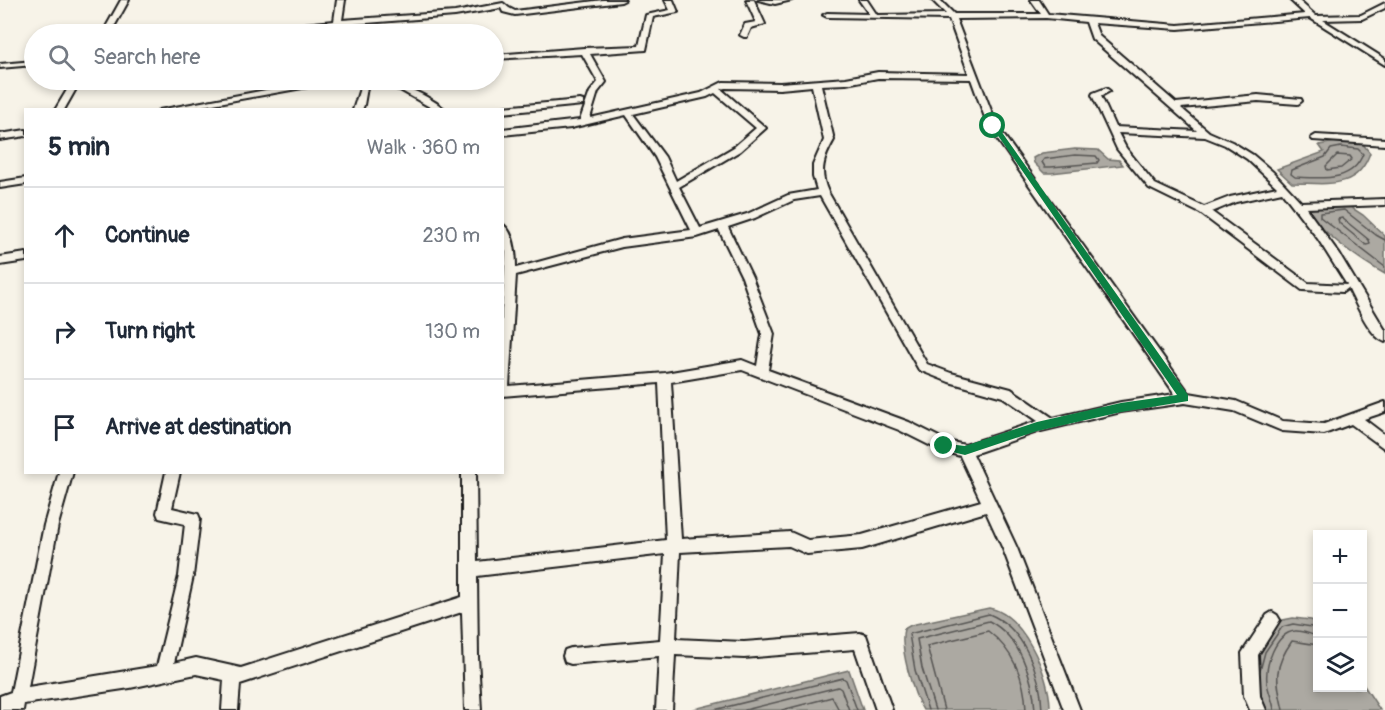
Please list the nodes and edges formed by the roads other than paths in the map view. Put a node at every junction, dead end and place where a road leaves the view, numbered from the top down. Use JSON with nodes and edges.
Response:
{"nodes":[{"id":1,"x":125,"y":0,"type":"edge"},
{"id":2,"x":341,"y":0,"type":"edge"},
{"id":3,"x":621,"y":0,"type":"edge"},
{"id":4,"x":669,"y":0,"type":"edge"},
{"id":5,"x":750,"y":0,"type":"edge"},
{"id":6,"x":762,"y":0,"type":"edge"},
{"id":7,"x":788,"y":0,"type":"edge"},
{"id":8,"x":863,"y":0,"type":"edge"},
{"id":9,"x":936,"y":0,"type":"edge"},
{"id":10,"x":1035,"y":0,"type":"edge"},
{"id":11,"x":1294,"y":0,"type":"edge"},
{"id":12,"x":501,"y":2,"type":"edge"},
{"id":13,"x":1385,"y":5,"type":"edge"},
{"id":14,"x":827,"y":15,"type":"dead end"},
{"id":15,"x":951,"y":15,"type":"junction"},
{"id":16,"x":1046,"y":15,"type":"junction"},
{"id":17,"x":875,"y":17,"type":"junction"},
{"id":18,"x":1313,"y":17,"type":"junction"},
{"id":19,"x":1089,"y":20,"type":"junction"},
{"id":20,"x":337,"y":23,"type":"junction"},
{"id":21,"x":112,"y":24,"type":"edge"},
{"id":22,"x":327,"y":24,"type":"edge"},
{"id":23,"x":744,"y":35,"type":"dead end"},
{"id":24,"x":584,"y":50,"type":"junction"},
{"id":25,"x":504,"y":56,"type":"edge"},
{"id":26,"x":1385,"y":63,"type":"edge"},
{"id":27,"x":24,"y":64,"type":"edge"},
{"id":28,"x":0,"y":66,"type":"edge"},
{"id":29,"x":973,"y":77,"type":"junction"},
{"id":30,"x":816,"y":83,"type":"junction"},
{"id":31,"x":71,"y":90,"type":"edge"},
{"id":32,"x":274,"y":90,"type":"edge"},
{"id":33,"x":364,"y":90,"type":"edge"},
{"id":34,"x":407,"y":90,"type":"edge"},
{"id":35,"x":717,"y":90,"type":"junction"},
{"id":36,"x":1106,"y":91,"type":"dead end"},
{"id":37,"x":1298,"y":101,"type":"dead end"},
{"id":38,"x":580,"y":103,"type":"dead end"},
{"id":39,"x":1174,"y":106,"type":"junction"},
{"id":40,"x":60,"y":108,"type":"edge"},
{"id":41,"x":174,"y":108,"type":"edge"},
{"id":42,"x":358,"y":108,"type":"edge"},
{"id":43,"x":438,"y":108,"type":"edge"},
{"id":44,"x":504,"y":110,"type":"edge"},
{"id":45,"x":627,"y":111,"type":"junction"},
{"id":46,"x":584,"y":122,"type":"junction"},
{"id":47,"x":1112,"y":130,"type":"junction"},
{"id":48,"x":504,"y":132,"type":"edge"},
{"id":49,"x":24,"y":133,"type":"edge"},
{"id":50,"x":1206,"y":134,"type":"junction"},
{"id":51,"x":0,"y":137,"type":"edge"},
{"id":52,"x":1316,"y":138,"type":"dead end"},
{"id":53,"x":1385,"y":142,"type":"edge"},
{"id":54,"x":24,"y":181,"type":"edge"},
{"id":55,"x":678,"y":184,"type":"dead end"},
{"id":56,"x":0,"y":185,"type":"edge"},
{"id":57,"x":1284,"y":189,"type":"junction"},
{"id":58,"x":823,"y":192,"type":"junction"},
{"id":59,"x":1385,"y":202,"type":"edge"},
{"id":60,"x":1299,"y":205,"type":"junction"},
{"id":61,"x":1204,"y":210,"type":"junction"},
{"id":62,"x":722,"y":225,"type":"junction"},
{"id":63,"x":504,"y":232,"type":"edge"},
{"id":64,"x":697,"y":233,"type":"junction"},
{"id":65,"x":24,"y":257,"type":"edge"},
{"id":66,"x":0,"y":261,"type":"edge"},
{"id":67,"x":511,"y":273,"type":"junction"},
{"id":68,"x":1343,"y":288,"type":"dead end"},
{"id":69,"x":1385,"y":338,"type":"edge"},
{"id":70,"x":762,"y":371,"type":"junction"},
{"id":71,"x":504,"y":376,"type":"edge"},
{"id":72,"x":665,"y":378,"type":"junction"},
{"id":73,"x":504,"y":391,"type":"edge"},
{"id":74,"x":1185,"y":398,"type":"junction"},
{"id":75,"x":1385,"y":407,"type":"edge"},
{"id":76,"x":1353,"y":418,"type":"junction"},
{"id":77,"x":1052,"y":424,"type":"junction"},
{"id":78,"x":1385,"y":443,"type":"edge"},
{"id":79,"x":965,"y":450,"type":"junction"},
{"id":80,"x":65,"y":474,"type":"edge"},
{"id":81,"x":173,"y":474,"type":"edge"},
{"id":82,"x":469,"y":474,"type":"edge"},
{"id":83,"x":990,"y":505,"type":"junction"},
{"id":84,"x":673,"y":546,"type":"junction"},
{"id":85,"x":469,"y":570,"type":"junction"},
{"id":86,"x":470,"y":602,"type":"junction"},
{"id":87,"x":1272,"y":620,"type":"dead end"},
{"id":88,"x":666,"y":647,"type":"junction"},
{"id":89,"x":571,"y":656,"type":"dead end"},
{"id":90,"x":164,"y":672,"type":"junction"},
{"id":91,"x":232,"y":675,"type":"junction"},
{"id":92,"x":0,"y":704,"type":"edge"},
{"id":93,"x":16,"y":704,"type":"edge"},
{"id":94,"x":230,"y":710,"type":"edge"},
{"id":95,"x":473,"y":710,"type":"edge"},
{"id":96,"x":664,"y":710,"type":"edge"},
{"id":97,"x":884,"y":710,"type":"edge"},
{"id":98,"x":1072,"y":710,"type":"edge"},
{"id":99,"x":1258,"y":710,"type":"edge"}],
"edges":[{"from":1,"to":21,"type":"street"},
{"from":2,"to":20,"type":"street"},
{"from":3,"to":12,"type":"street"},
{"from":4,"to":24,"type":"street"},
{"from":5,"to":23,"type":"street"},
{"from":6,"to":7,"type":"street"},
{"from":8,"to":17,"type":"street"},
{"from":9,"to":15,"type":"street"},
{"from":10,"to":16,"type":"street"},
{"from":11,"to":18,"type":"street"},
{"from":12,"to":20,"type":"street"},
{"from":13,"to":18,"type":"street"},
{"from":14,"to":17,"type":"street"},
{"from":15,"to":16,"type":"street"},
{"from":15,"to":17,"type":"street"},
{"from":15,"to":29,"type":"street"},
{"from":16,"to":19,"type":"street"},
{"from":18,"to":19,"type":"street"},
{"from":18,"to":26,"type":"street"},
{"from":19,"to":39,"type":"street"},
{"from":20,"to":22,"type":"street"},
{"from":24,"to":25,"type":"street"},
{"from":24,"to":46,"type":"street"},
{"from":27,"to":28,"type":"street"},
{"from":29,"to":30,"type":"street"},
{"from":29,"to":74,"type":"street"},
{"from":30,"to":35,"type":"street"},
{"from":30,"to":58,"type":"street"},
{"from":31,"to":40,"type":"street"},
{"from":32,"to":41,"type":"street"},
{"from":33,"to":42,"type":"street"},
{"from":34,"to":43,"type":"street"},
{"from":35,"to":45,"type":"street"},
{"from":35,"to":55,"type":"street"},
{"from":36,"to":47,"type":"street"},
{"from":37,"to":39,"type":"street"},
{"from":38,"to":44,"type":"street"},
{"from":39,"to":50,"type":"street"},
{"from":45,"to":46,"type":"street"},
{"from":45,"to":64,"type":"street"},
{"from":46,"to":48,"type":"street"},
{"from":47,"to":50,"type":"street"},
{"from":47,"to":61,"type":"street"},
{"from":49,"to":51,"type":"street"},
{"from":50,"to":57,"type":"street"},
{"from":52,"to":53,"type":"street"},
{"from":54,"to":56,"type":"street"},
{"from":57,"to":60,"type":"street"},
{"from":57,"to":61,"type":"street"},
{"from":58,"to":62,"type":"street"},
{"from":58,"to":77,"type":"street"},
{"from":59,"to":60,"type":"street"},
{"from":60,"to":69,"type":"street"},
{"from":61,"to":68,"type":"street"},
{"from":62,"to":64,"type":"street"},
{"from":62,"to":70,"type":"street"},
{"from":63,"to":67,"type":"street"},
{"from":64,"to":67,"type":"street"},
{"from":65,"to":66,"type":"street"},
{"from":67,"to":71,"type":"street"},
{"from":70,"to":72,"type":"street"},
{"from":70,"to":79,"type":"street"},
{"from":72,"to":73,"type":"street"},
{"from":72,"to":84,"type":"street"},
{"from":74,"to":76,"type":"street"},
{"from":74,"to":77,"type":"street"},
{"from":75,"to":76,"type":"street"},
{"from":76,"to":78,"type":"street"},
{"from":77,"to":79,"type":"street"},
{"from":79,"to":83,"type":"street"},
{"from":80,"to":93,"type":"street"},
{"from":81,"to":90,"type":"street"},
{"from":82,"to":85,"type":"street"},
{"from":83,"to":84,"type":"street"},
{"from":83,"to":98,"type":"street"},
{"from":84,"to":85,"type":"street"},
{"from":84,"to":88,"type":"street"},
{"from":85,"to":86,"type":"street"},
{"from":86,"to":91,"type":"street"},
{"from":86,"to":95,"type":"street"},
{"from":87,"to":99,"type":"street"},
{"from":88,"to":89,"type":"street"},
{"from":88,"to":96,"type":"street"},
{"from":88,"to":97,"type":"street"},
{"from":90,"to":91,"type":"street"},
{"from":90,"to":93,"type":"street"},
{"from":91,"to":94,"type":"street"},
{"from":92,"to":93,"type":"street"}]}
